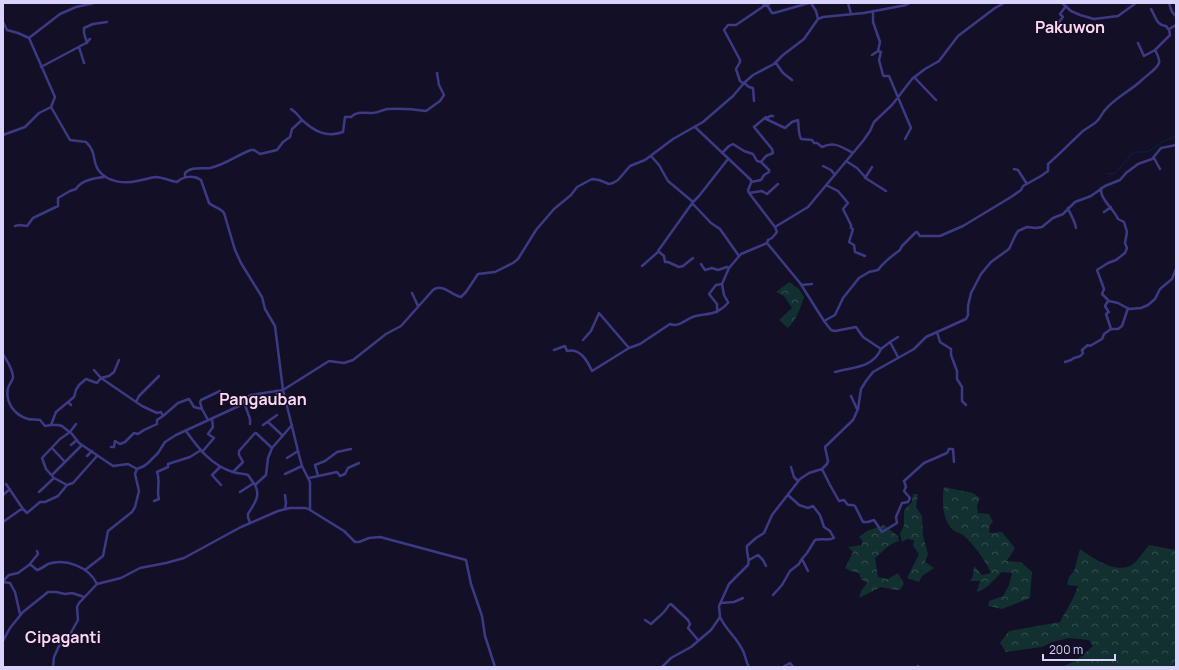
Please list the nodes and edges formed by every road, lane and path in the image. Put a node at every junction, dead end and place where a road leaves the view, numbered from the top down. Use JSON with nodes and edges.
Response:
{"nodes":[{"id":1,"x":94,"y":3,"type":"edge"},
{"id":2,"x":771,"y":3,"type":"edge"},
{"id":3,"x":810,"y":3,"type":"edge"},
{"id":4,"x":848,"y":3,"type":"edge"},
{"id":5,"x":910,"y":3,"type":"edge"},
{"id":6,"x":1004,"y":3,"type":"edge"},
{"id":7,"x":1062,"y":3,"type":"edge"},
{"id":8,"x":1136,"y":3,"type":"edge"},
{"id":9,"x":1169,"y":3,"type":"edge"},
{"id":10,"x":764,"y":5,"type":"edge"},
{"id":11,"x":1066,"y":6,"type":"junction"},
{"id":12,"x":1151,"y":9,"type":"dead end"},
{"id":13,"x":873,"y":11,"type":"junction"},
{"id":14,"x":851,"y":14,"type":"junction"},
{"id":15,"x":1176,"y":16,"type":"edge"},
{"id":16,"x":818,"y":19,"type":"junction"},
{"id":17,"x":3,"y":22,"type":"edge"},
{"id":18,"x":107,"y":22,"type":"dead end"},
{"id":19,"x":1058,"y":23,"type":"dead end"},
{"id":20,"x":1176,"y":25,"type":"edge"},
{"id":21,"x":1168,"y":29,"type":"junction"},
{"id":22,"x":3,"y":30,"type":"edge"},
{"id":23,"x":7,"y":30,"type":"junction"},
{"id":24,"x":29,"y":38,"type":"junction"},
{"id":25,"x":90,"y":39,"type":"dead end"},
{"id":26,"x":87,"y":43,"type":"junction"},
{"id":27,"x":1138,"y":43,"type":"dead end"},
{"id":28,"x":79,"y":47,"type":"junction"},
{"id":29,"x":878,"y":50,"type":"junction"},
{"id":30,"x":1155,"y":50,"type":"junction"},
{"id":31,"x":872,"y":55,"type":"dead end"},
{"id":32,"x":84,"y":63,"type":"dead end"},
{"id":33,"x":776,"y":63,"type":"junction"},
{"id":34,"x":41,"y":66,"type":"junction"},
{"id":35,"x":437,"y":73,"type":"dead end"},
{"id":36,"x":914,"y":77,"type":"junction"},
{"id":37,"x":792,"y":80,"type":"dead end"},
{"id":38,"x":744,"y":83,"type":"junction"},
{"id":39,"x":898,"y":96,"type":"junction"},
{"id":40,"x":936,"y":100,"type":"dead end"},
{"id":41,"x":754,"y":101,"type":"dead end"},
{"id":42,"x":51,"y":108,"type":"junction"},
{"id":43,"x":291,"y":109,"type":"dead end"},
{"id":44,"x":302,"y":120,"type":"junction"},
{"id":45,"x":695,"y":127,"type":"junction"},
{"id":46,"x":3,"y":135,"type":"edge"},
{"id":47,"x":905,"y":139,"type":"dead end"},
{"id":48,"x":1176,"y":146,"type":"edge"},
{"id":49,"x":722,"y":153,"type":"junction"},
{"id":50,"x":853,"y":153,"type":"junction"},
{"id":51,"x":651,"y":156,"type":"junction"},
{"id":52,"x":1154,"y":158,"type":"junction"},
{"id":53,"x":728,"y":159,"type":"junction"},
{"id":54,"x":846,"y":161,"type":"junction"},
{"id":55,"x":761,"y":162,"type":"junction"},
{"id":56,"x":823,"y":166,"type":"dead end"},
{"id":57,"x":872,"y":167,"type":"dead end"},
{"id":58,"x":1160,"y":169,"type":"dead end"},
{"id":59,"x":1014,"y":170,"type":"dead end"},
{"id":60,"x":835,"y":175,"type":"junction"},
{"id":61,"x":105,"y":177,"type":"junction"},
{"id":62,"x":185,"y":177,"type":"junction"},
{"id":63,"x":865,"y":178,"type":"junction"},
{"id":64,"x":751,"y":182,"type":"junction"},
{"id":65,"x":778,"y":184,"type":"dead end"},
{"id":66,"x":1027,"y":184,"type":"junction"},
{"id":67,"x":826,"y":185,"type":"junction"},
{"id":68,"x":1101,"y":188,"type":"junction"},
{"id":69,"x":886,"y":191,"type":"dead end"},
{"id":70,"x":748,"y":193,"type":"junction"},
{"id":71,"x":692,"y":202,"type":"junction"},
{"id":72,"x":1111,"y":207,"type":"junction"},
{"id":73,"x":1068,"y":208,"type":"junction"},
{"id":74,"x":1104,"y":212,"type":"dead end"},
{"id":75,"x":15,"y":226,"type":"dead end"},
{"id":76,"x":775,"y":227,"type":"junction"},
{"id":77,"x":1076,"y":228,"type":"dead end"},
{"id":78,"x":768,"y":243,"type":"junction"},
{"id":79,"x":658,"y":252,"type":"junction"},
{"id":80,"x":739,"y":256,"type":"junction"},
{"id":81,"x":865,"y":256,"type":"dead end"},
{"id":82,"x":693,"y":258,"type":"dead end"},
{"id":83,"x":701,"y":264,"type":"dead end"},
{"id":84,"x":642,"y":266,"type":"dead end"},
{"id":85,"x":729,"y":268,"type":"junction"},
{"id":86,"x":1176,"y":269,"type":"edge"},
{"id":87,"x":722,"y":284,"type":"junction"},
{"id":88,"x":812,"y":284,"type":"dead end"},
{"id":89,"x":801,"y":285,"type":"junction"},
{"id":90,"x":412,"y":293,"type":"dead end"},
{"id":91,"x":1108,"y":300,"type":"junction"},
{"id":92,"x":418,"y":306,"type":"junction"},
{"id":93,"x":1128,"y":308,"type":"junction"},
{"id":94,"x":717,"y":312,"type":"junction"},
{"id":95,"x":824,"y":321,"type":"junction"},
{"id":96,"x":1111,"y":329,"type":"junction"},
{"id":97,"x":937,"y":332,"type":"junction"},
{"id":98,"x":898,"y":337,"type":"dead end"},
{"id":99,"x":583,"y":340,"type":"dead end"},
{"id":100,"x":890,"y":342,"type":"junction"},
{"id":101,"x":629,"y":348,"type":"junction"},
{"id":102,"x":881,"y":349,"type":"junction"},
{"id":103,"x":554,"y":350,"type":"dead end"},
{"id":104,"x":3,"y":354,"type":"edge"},
{"id":105,"x":898,"y":357,"type":"junction"},
{"id":106,"x":119,"y":360,"type":"dead end"},
{"id":107,"x":1065,"y":362,"type":"dead end"},
{"id":108,"x":94,"y":370,"type":"dead end"},
{"id":109,"x":835,"y":372,"type":"dead end"},
{"id":110,"x":158,"y":376,"type":"dead end"},
{"id":111,"x":101,"y":378,"type":"junction"},
{"id":112,"x":283,"y":390,"type":"junction"},
{"id":113,"x":220,"y":391,"type":"dead end"},
{"id":114,"x":276,"y":391,"type":"junction"},
{"id":115,"x":851,"y":396,"type":"dead end"},
{"id":116,"x":238,"y":399,"type":"dead end"},
{"id":117,"x":244,"y":401,"type":"junction"},
{"id":118,"x":68,"y":402,"type":"junction"},
{"id":119,"x":136,"y":402,"type":"junction"},
{"id":120,"x":280,"y":403,"type":"dead end"},
{"id":121,"x":71,"y":405,"type":"dead end"},
{"id":122,"x":966,"y":405,"type":"dead end"},
{"id":123,"x":202,"y":409,"type":"junction"},
{"id":124,"x":858,"y":409,"type":"junction"},
{"id":125,"x":277,"y":415,"type":"dead end"},
{"id":126,"x":163,"y":416,"type":"junction"},
{"id":127,"x":212,"y":418,"type":"junction"},
{"id":128,"x":208,"y":420,"type":"junction"},
{"id":129,"x":268,"y":422,"type":"junction"},
{"id":130,"x":76,"y":424,"type":"dead end"},
{"id":131,"x":250,"y":424,"type":"dead end"},
{"id":132,"x":51,"y":425,"type":"junction"},
{"id":133,"x":263,"y":425,"type":"dead end"},
{"id":134,"x":292,"y":425,"type":"junction"},
{"id":135,"x":186,"y":431,"type":"junction"},
{"id":136,"x":70,"y":432,"type":"junction"},
{"id":137,"x":283,"y":436,"type":"junction"},
{"id":138,"x":77,"y":440,"type":"junction"},
{"id":139,"x":71,"y":445,"type":"dead end"},
{"id":140,"x":82,"y":445,"type":"junction"},
{"id":141,"x":111,"y":447,"type":"dead end"},
{"id":142,"x":52,"y":448,"type":"junction"},
{"id":143,"x":272,"y":448,"type":"junction"},
{"id":144,"x":352,"y":449,"type":"dead end"},
{"id":145,"x":92,"y":451,"type":"junction"},
{"id":146,"x":202,"y":451,"type":"junction"},
{"id":147,"x":298,"y":451,"type":"junction"},
{"id":148,"x":87,"y":456,"type":"dead end"},
{"id":149,"x":97,"y":456,"type":"junction"},
{"id":150,"x":287,"y":458,"type":"dead end"},
{"id":151,"x":66,"y":462,"type":"junction"},
{"id":152,"x":954,"y":462,"type":"dead end"},
{"id":153,"x":359,"y":463,"type":"dead end"},
{"id":154,"x":302,"y":466,"type":"junction"},
{"id":155,"x":220,"y":467,"type":"junction"},
{"id":156,"x":791,"y":467,"type":"dead end"},
{"id":157,"x":137,"y":469,"type":"junction"},
{"id":158,"x":822,"y":469,"type":"junction"},
{"id":159,"x":233,"y":472,"type":"junction"},
{"id":160,"x":285,"y":474,"type":"dead end"},
{"id":161,"x":53,"y":476,"type":"junction"},
{"id":162,"x":318,"y":476,"type":"junction"},
{"id":163,"x":309,"y":478,"type":"junction"},
{"id":164,"x":798,"y":481,"type":"junction"},
{"id":165,"x":6,"y":484,"type":"dead end"},
{"id":166,"x":255,"y":484,"type":"junction"},
{"id":167,"x":67,"y":485,"type":"junction"},
{"id":168,"x":221,"y":485,"type":"dead end"},
{"id":169,"x":10,"y":489,"type":"junction"},
{"id":170,"x":39,"y":492,"type":"dead end"},
{"id":171,"x":240,"y":492,"type":"dead end"},
{"id":172,"x":3,"y":495,"type":"edge"},
{"id":173,"x":285,"y":495,"type":"dead end"},
{"id":174,"x":788,"y":495,"type":"junction"},
{"id":175,"x":154,"y":501,"type":"dead end"},
{"id":176,"x":23,"y":508,"type":"junction"},
{"id":177,"x":284,"y":509,"type":"junction"},
{"id":178,"x":310,"y":510,"type":"junction"},
{"id":179,"x":3,"y":522,"type":"edge"},
{"id":180,"x":250,"y":523,"type":"junction"},
{"id":181,"x":37,"y":551,"type":"dead end"},
{"id":182,"x":802,"y":559,"type":"junction"},
{"id":183,"x":749,"y":560,"type":"junction"},
{"id":184,"x":29,"y":565,"type":"junction"},
{"id":185,"x":766,"y":566,"type":"dead end"},
{"id":186,"x":85,"y":570,"type":"junction"},
{"id":187,"x":808,"y":571,"type":"dead end"},
{"id":188,"x":3,"y":582,"type":"edge"},
{"id":189,"x":97,"y":584,"type":"junction"},
{"id":190,"x":773,"y":595,"type":"dead end"},
{"id":191,"x":84,"y":597,"type":"junction"},
{"id":192,"x":743,"y":598,"type":"dead end"},
{"id":193,"x":720,"y":603,"type":"junction"},
{"id":194,"x":20,"y":615,"type":"junction"},
{"id":195,"x":720,"y":617,"type":"junction"},
{"id":196,"x":645,"y":620,"type":"dead end"},
{"id":197,"x":698,"y":640,"type":"junction"},
{"id":198,"x":3,"y":641,"type":"edge"},
{"id":199,"x":53,"y":667,"type":"edge"},
{"id":200,"x":495,"y":667,"type":"edge"},
{"id":201,"x":662,"y":667,"type":"edge"},
{"id":202,"x":749,"y":667,"type":"edge"},
{"id":203,"x":783,"y":667,"type":"edge"},
{"id":204,"x":793,"y":667,"type":"edge"}],
"edges":[{"from":1,"to":24,"type":"street"},
{"from":2,"to":10,"type":"street"},
{"from":3,"to":10,"type":"street"},
{"from":3,"to":16,"type":"street"},
{"from":4,"to":14,"type":"street"},
{"from":5,"to":13,"type":"street"},
{"from":6,"to":36,"type":"street"},
{"from":7,"to":11,"type":"street"},
{"from":8,"to":11,"type":"street"},
{"from":9,"to":15,"type":"street"},
{"from":10,"to":38,"type":"street"},
{"from":11,"to":19,"type":"street"},
{"from":12,"to":21,"type":"street"},
{"from":13,"to":14,"type":"street"},
{"from":13,"to":29,"type":"street"},
{"from":14,"to":16,"type":"street"},
{"from":16,"to":33,"type":"street"},
{"from":17,"to":23,"type":"street"},
{"from":18,"to":26,"type":"street"},
{"from":20,"to":21,"type":"street"},
{"from":21,"to":30,"type":"street"},
{"from":22,"to":23,"type":"street"},
{"from":23,"to":24,"type":"street"},
{"from":24,"to":34,"type":"street"},
{"from":25,"to":26,"type":"street"},
{"from":26,"to":28,"type":"street"},
{"from":27,"to":30,"type":"street"},
{"from":28,"to":32,"type":"street"},
{"from":28,"to":34,"type":"street"},
{"from":29,"to":31,"type":"street"},
{"from":29,"to":39,"type":"street"},
{"from":30,"to":66,"type":"street"},
{"from":33,"to":37,"type":"street"},
{"from":33,"to":38,"type":"street"},
{"from":34,"to":42,"type":"street"},
{"from":35,"to":44,"type":"street"},
{"from":36,"to":39,"type":"street"},
{"from":36,"to":40,"type":"street"},
{"from":38,"to":41,"type":"street"},
{"from":38,"to":45,"type":"street"},
{"from":39,"to":47,"type":"street"},
{"from":39,"to":50,"type":"street"},
{"from":42,"to":46,"type":"street"},
{"from":42,"to":61,"type":"street"},
{"from":43,"to":44,"type":"street"},
{"from":44,"to":62,"type":"street"},
{"from":45,"to":49,"type":"street"},
{"from":45,"to":51,"type":"street"},
{"from":48,"to":52,"type":"street"},
{"from":49,"to":53,"type":"street"},
{"from":49,"to":55,"type":"street"},
{"from":50,"to":54,"type":"street"},
{"from":50,"to":55,"type":"street"},
{"from":51,"to":71,"type":"street"},
{"from":51,"to":92,"type":"street"},
{"from":52,"to":58,"type":"street"},
{"from":52,"to":68,"type":"street"},
{"from":53,"to":64,"type":"street"},
{"from":53,"to":71,"type":"street"},
{"from":54,"to":60,"type":"street"},
{"from":54,"to":63,"type":"street"},
{"from":55,"to":64,"type":"street"},
{"from":56,"to":60,"type":"street"},
{"from":57,"to":63,"type":"street"},
{"from":59,"to":66,"type":"street"},
{"from":60,"to":67,"type":"street"},
{"from":61,"to":62,"type":"street"},
{"from":61,"to":75,"type":"street"},
{"from":62,"to":112,"type":"street"},
{"from":63,"to":69,"type":"street"},
{"from":64,"to":70,"type":"street"},
{"from":65,"to":70,"type":"street"},
{"from":66,"to":95,"type":"street"},
{"from":67,"to":76,"type":"street"},
{"from":67,"to":81,"type":"street"},
{"from":68,"to":72,"type":"street"},
{"from":68,"to":73,"type":"street"},
{"from":70,"to":76,"type":"street"},
{"from":71,"to":79,"type":"street"},
{"from":71,"to":80,"type":"street"},
{"from":72,"to":74,"type":"street"},
{"from":72,"to":91,"type":"street"},
{"from":73,"to":77,"type":"street"},
{"from":73,"to":97,"type":"street"},
{"from":76,"to":78,"type":"street"},
{"from":78,"to":80,"type":"street"},
{"from":78,"to":89,"type":"street"},
{"from":79,"to":82,"type":"street"},
{"from":79,"to":84,"type":"street"},
{"from":80,"to":85,"type":"street"},
{"from":83,"to":85,"type":"street"},
{"from":85,"to":87,"type":"street"},
{"from":86,"to":93,"type":"street"},
{"from":87,"to":94,"type":"street"},
{"from":87,"to":94,"type":"street"},
{"from":88,"to":89,"type":"street"},
{"from":89,"to":95,"type":"street"},
{"from":90,"to":92,"type":"street"},
{"from":91,"to":93,"type":"street"},
{"from":91,"to":96,"type":"street"},
{"from":92,"to":112,"type":"street"},
{"from":93,"to":96,"type":"street"},
{"from":94,"to":101,"type":"street"},
{"from":95,"to":102,"type":"street"},
{"from":96,"to":107,"type":"street"},
{"from":97,"to":105,"type":"street"},
{"from":97,"to":122,"type":"street"},
{"from":98,"to":100,"type":"street"},
{"from":99,"to":101,"type":"street"},
{"from":100,"to":102,"type":"street"},
{"from":100,"to":105,"type":"street"},
{"from":101,"to":103,"type":"street"},
{"from":102,"to":109,"type":"street"},
{"from":104,"to":132,"type":"street"},
{"from":105,"to":124,"type":"street"},
{"from":106,"to":111,"type":"street"},
{"from":108,"to":111,"type":"street"},
{"from":110,"to":119,"type":"street"},
{"from":111,"to":118,"type":"street"},
{"from":111,"to":119,"type":"street"},
{"from":112,"to":114,"type":"street"},
{"from":112,"to":134,"type":"street"},
{"from":113,"to":123,"type":"street"},
{"from":114,"to":117,"type":"street"},
{"from":114,"to":120,"type":"street"},
{"from":115,"to":124,"type":"street"},
{"from":116,"to":117,"type":"street"},
{"from":117,"to":127,"type":"street"},
{"from":117,"to":131,"type":"street"},
{"from":118,"to":121,"type":"street"},
{"from":118,"to":132,"type":"street"},
{"from":119,"to":126,"type":"street"},
{"from":123,"to":126,"type":"street"},
{"from":123,"to":128,"type":"street"},
{"from":124,"to":158,"type":"street"},
{"from":125,"to":129,"type":"street"},
{"from":126,"to":141,"type":"street"},
{"from":127,"to":128,"type":"street"},
{"from":127,"to":146,"type":"street"},
{"from":128,"to":135,"type":"street"},
{"from":129,"to":133,"type":"street"},
{"from":129,"to":137,"type":"street"},
{"from":130,"to":136,"type":"street"},
{"from":132,"to":136,"type":"street"},
{"from":134,"to":137,"type":"street"},
{"from":134,"to":147,"type":"street"},
{"from":135,"to":146,"type":"street"},
{"from":135,"to":157,"type":"street"},
{"from":136,"to":138,"type":"street"},
{"from":136,"to":142,"type":"street"},
{"from":137,"to":143,"type":"street"},
{"from":138,"to":139,"type":"street"},
{"from":138,"to":140,"type":"street"},
{"from":140,"to":145,"type":"street"},
{"from":140,"to":151,"type":"street"},
{"from":142,"to":151,"type":"street"},
{"from":142,"to":161,"type":"street"},
{"from":143,"to":159,"type":"street"},
{"from":143,"to":166,"type":"street"},
{"from":144,"to":162,"type":"street"},
{"from":145,"to":148,"type":"street"},
{"from":145,"to":149,"type":"street"},
{"from":146,"to":155,"type":"street"},
{"from":146,"to":175,"type":"street"},
{"from":147,"to":150,"type":"street"},
{"from":147,"to":154,"type":"street"},
{"from":149,"to":157,"type":"street"},
{"from":149,"to":167,"type":"street"},
{"from":151,"to":161,"type":"street"},
{"from":152,"to":158,"type":"street"},
{"from":153,"to":162,"type":"street"},
{"from":154,"to":160,"type":"street"},
{"from":154,"to":163,"type":"street"},
{"from":155,"to":159,"type":"street"},
{"from":155,"to":168,"type":"street"},
{"from":156,"to":164,"type":"street"},
{"from":157,"to":186,"type":"street"},
{"from":158,"to":164,"type":"street"},
{"from":159,"to":166,"type":"street"},
{"from":161,"to":167,"type":"street"},
{"from":161,"to":170,"type":"street"},
{"from":162,"to":163,"type":"street"},
{"from":163,"to":178,"type":"street"},
{"from":164,"to":174,"type":"street"},
{"from":165,"to":169,"type":"street"},
{"from":166,"to":171,"type":"street"},
{"from":166,"to":180,"type":"street"},
{"from":167,"to":176,"type":"street"},
{"from":169,"to":172,"type":"street"},
{"from":169,"to":176,"type":"street"},
{"from":173,"to":177,"type":"street"},
{"from":174,"to":182,"type":"street"},
{"from":174,"to":183,"type":"street"},
{"from":176,"to":179,"type":"street"},
{"from":177,"to":178,"type":"street"},
{"from":177,"to":180,"type":"street"},
{"from":178,"to":200,"type":"street"},
{"from":180,"to":189,"type":"street"},
{"from":181,"to":184,"type":"street"},
{"from":182,"to":187,"type":"street"},
{"from":182,"to":190,"type":"street"},
{"from":183,"to":185,"type":"street"},
{"from":183,"to":193,"type":"street"},
{"from":184,"to":186,"type":"street"},
{"from":184,"to":188,"type":"street"},
{"from":186,"to":189,"type":"street"},
{"from":188,"to":194,"type":"street"},
{"from":189,"to":191,"type":"street"},
{"from":191,"to":194,"type":"street"},
{"from":191,"to":199,"type":"street"},
{"from":192,"to":193,"type":"street"},
{"from":193,"to":195,"type":"street"},
{"from":194,"to":198,"type":"street"},
{"from":195,"to":197,"type":"street"},
{"from":195,"to":202,"type":"street"},
{"from":196,"to":197,"type":"street"},
{"from":197,"to":201,"type":"street"},
{"from":203,"to":204,"type":"street"}]}
